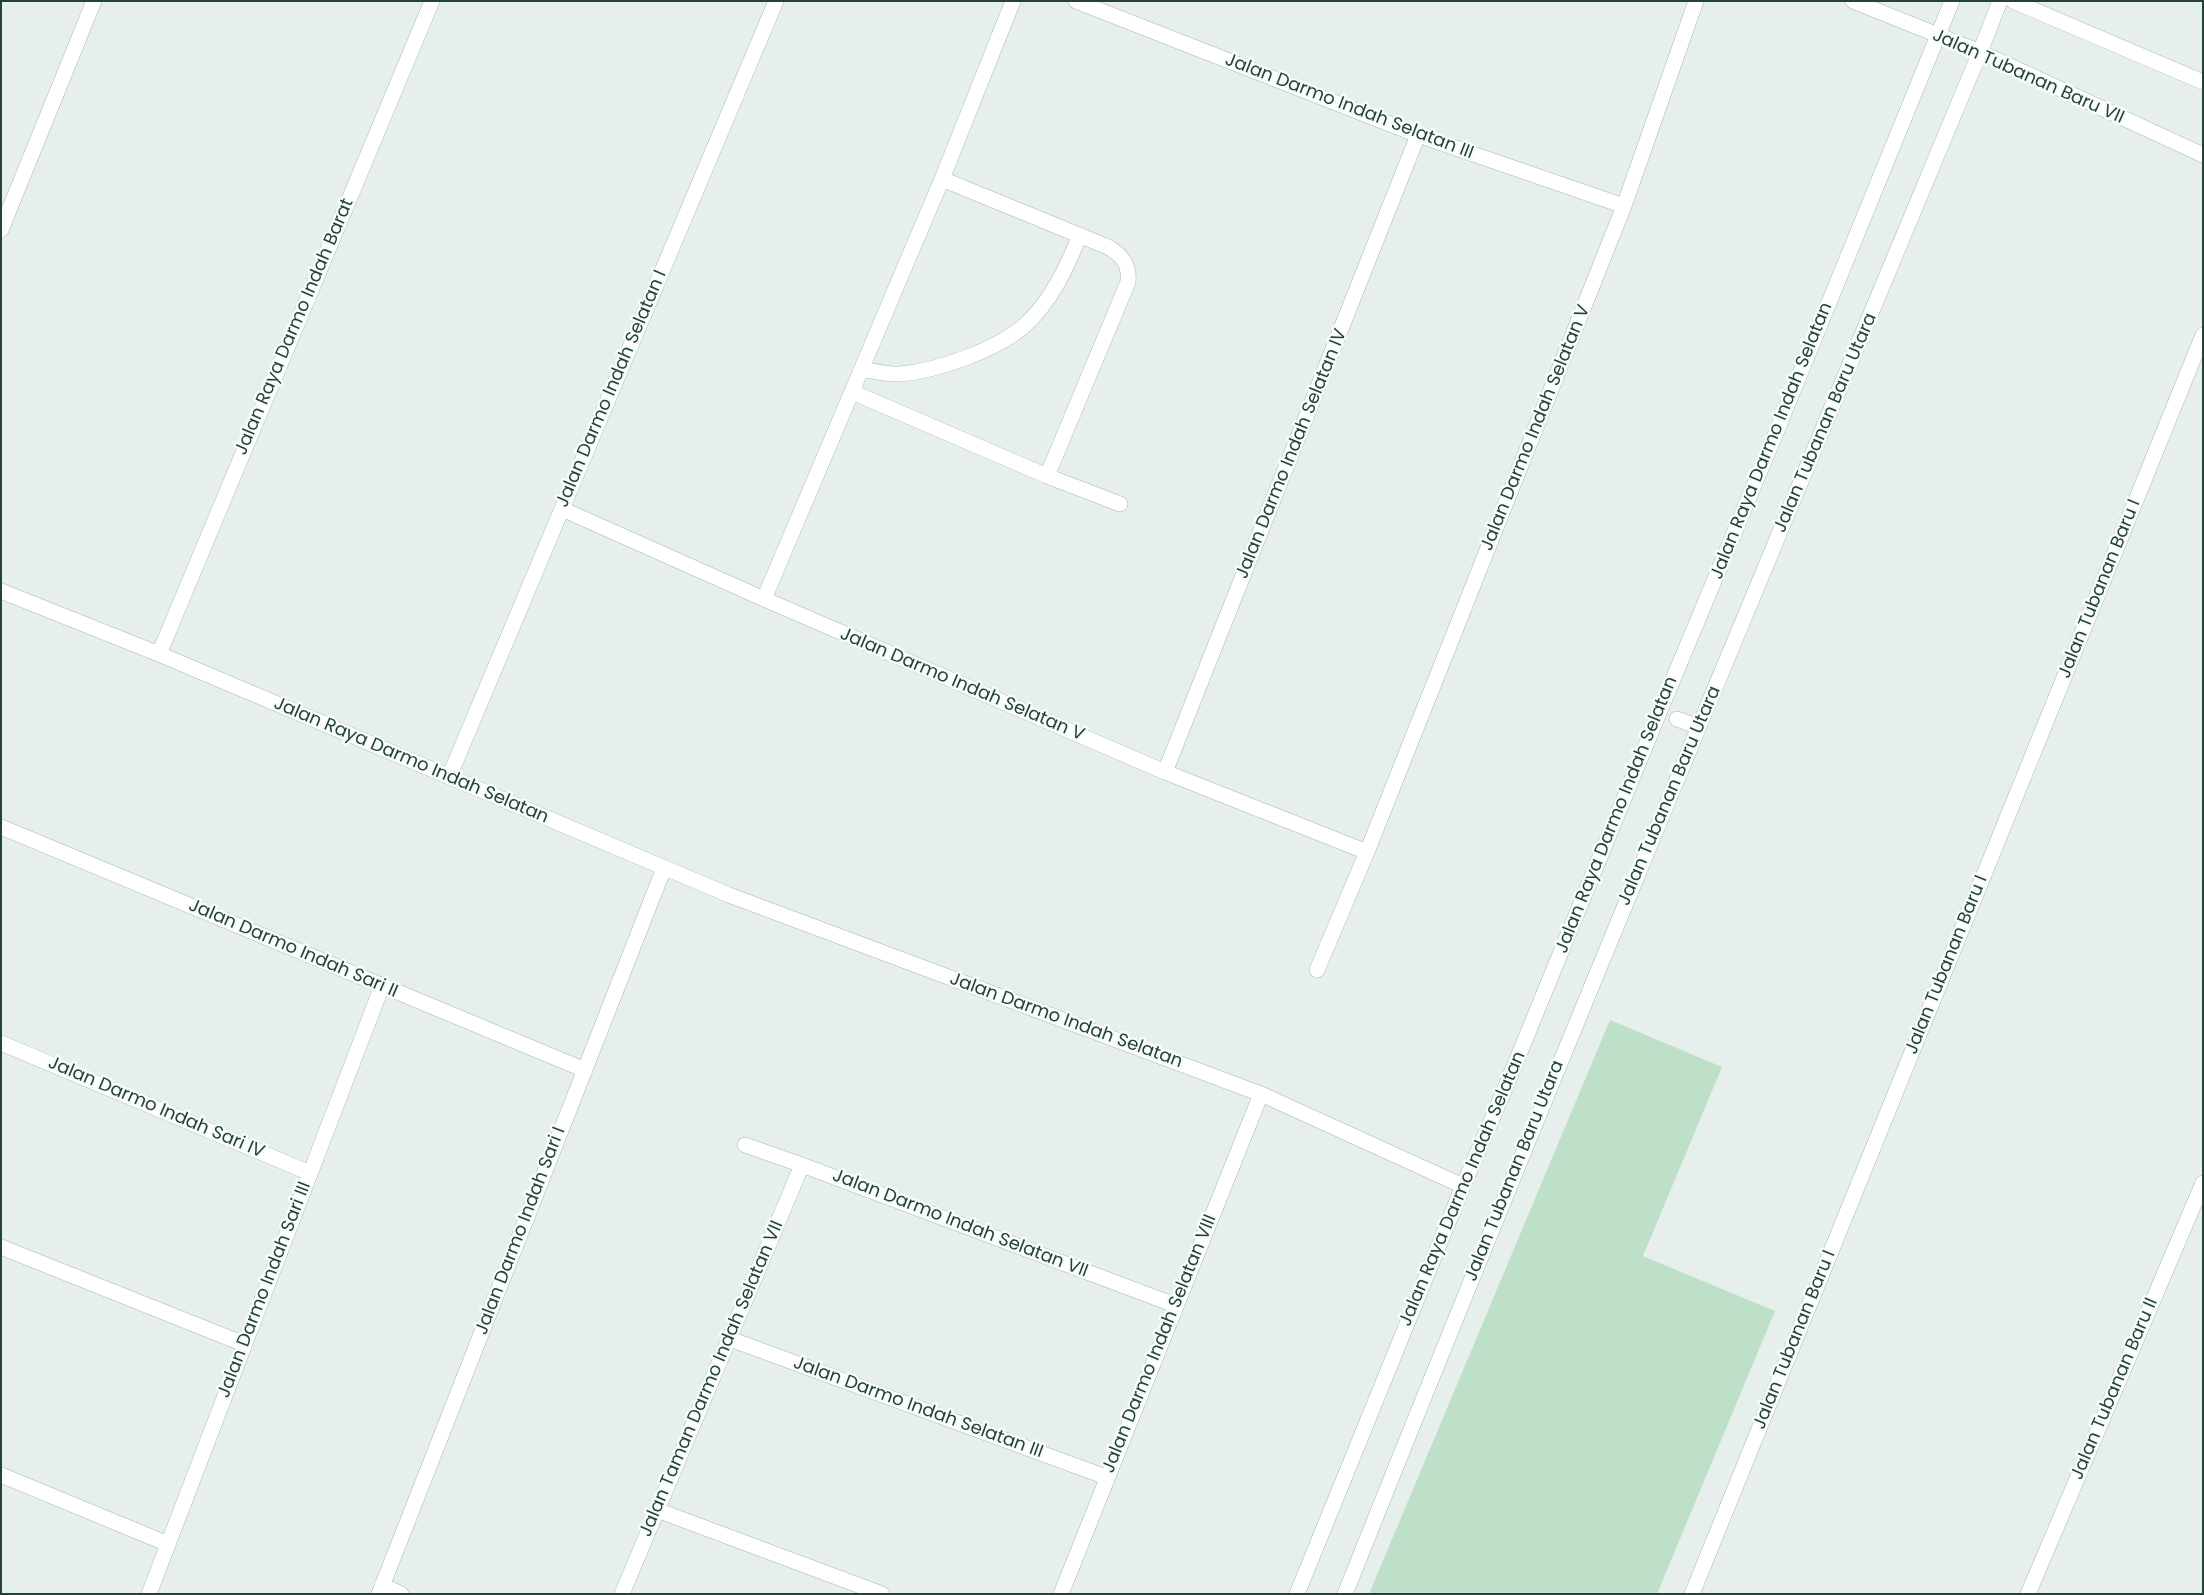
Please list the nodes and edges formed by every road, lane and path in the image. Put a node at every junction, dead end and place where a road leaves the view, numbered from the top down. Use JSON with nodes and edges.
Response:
{"nodes":[{"id":1,"x":94,"y":1,"type":"edge"},
{"id":2,"x":432,"y":1,"type":"edge"},
{"id":3,"x":776,"y":1,"type":"edge"},
{"id":4,"x":1013,"y":1,"type":"edge"},
{"id":5,"x":1076,"y":1,"type":"edge"},
{"id":6,"x":1696,"y":1,"type":"edge"},
{"id":7,"x":1853,"y":1,"type":"edge"},
{"id":8,"x":1952,"y":1,"type":"edge"},
{"id":9,"x":2000,"y":1,"type":"edge"},
{"id":10,"x":2013,"y":1,"type":"edge"},
{"id":11,"x":1937,"y":36,"type":"junction"},
{"id":12,"x":1980,"y":52,"type":"junction"},
{"id":13,"x":2203,"y":82,"type":"edge"},
{"id":14,"x":1418,"y":135,"type":"junction"},
{"id":15,"x":2203,"y":156,"type":"edge"},
{"id":16,"x":942,"y":179,"type":"junction"},
{"id":17,"x":1624,"y":206,"type":"junction"},
{"id":18,"x":3,"y":219,"type":"edge"},
{"id":19,"x":1080,"y":235,"type":"junction"},
{"id":20,"x":2203,"y":335,"type":"edge"},
{"id":21,"x":862,"y":369,"type":"junction"},
{"id":22,"x":852,"y":392,"type":"junction"},
{"id":23,"x":1047,"y":476,"type":"junction"},
{"id":24,"x":1120,"y":504,"type":"dead end"},
{"id":25,"x":562,"y":508,"type":"junction"},
{"id":26,"x":1,"y":591,"type":"edge"},
{"id":27,"x":764,"y":599,"type":"junction"},
{"id":28,"x":158,"y":654,"type":"junction"},
{"id":29,"x":1677,"y":720,"type":"dead end"},
{"id":30,"x":1699,"y":728,"type":"junction"},
{"id":31,"x":1165,"y":772,"type":"junction"},
{"id":32,"x":449,"y":777,"type":"junction"},
{"id":33,"x":1,"y":827,"type":"edge"},
{"id":34,"x":1367,"y":852,"type":"junction"},
{"id":35,"x":664,"y":868,"type":"junction"},
{"id":36,"x":1317,"y":970,"type":"dead end"},
{"id":37,"x":382,"y":986,"type":"junction"},
{"id":38,"x":1,"y":1043,"type":"edge"},
{"id":39,"x":585,"y":1070,"type":"junction"},
{"id":40,"x":1261,"y":1094,"type":"junction"},
{"id":41,"x":745,"y":1145,"type":"dead end"},
{"id":42,"x":802,"y":1165,"type":"junction"},
{"id":43,"x":310,"y":1173,"type":"junction"},
{"id":44,"x":2203,"y":1183,"type":"edge"},
{"id":45,"x":1463,"y":1186,"type":"junction"},
{"id":46,"x":1,"y":1248,"type":"edge"},
{"id":47,"x":1175,"y":1305,"type":"junction"},
{"id":48,"x":730,"y":1339,"type":"junction"},
{"id":49,"x":244,"y":1344,"type":"junction"},
{"id":50,"x":1,"y":1475,"type":"edge"},
{"id":51,"x":1106,"y":1477,"type":"junction"},
{"id":52,"x":657,"y":1510,"type":"junction"},
{"id":53,"x":168,"y":1544,"type":"junction"},
{"id":54,"x":380,"y":1589,"type":"edge"},
{"id":55,"x":149,"y":1594,"type":"edge"},
{"id":56,"x":401,"y":1594,"type":"edge"},
{"id":57,"x":622,"y":1594,"type":"edge"},
{"id":58,"x":882,"y":1594,"type":"edge"},
{"id":59,"x":1061,"y":1594,"type":"edge"},
{"id":60,"x":1297,"y":1594,"type":"edge"},
{"id":61,"x":1345,"y":1594,"type":"edge"},
{"id":62,"x":1692,"y":1594,"type":"edge"},
{"id":63,"x":2028,"y":1594,"type":"edge"}],
"edges":[{"from":1,"to":18,"type":"street"},
{"from":2,"to":28,"type":"street","name":"Jalan Raya Darmo Indah Barat"},
{"from":3,"to":25,"type":"street","name":"Jalan Darmo Indah Selatan I"},
{"from":4,"to":16,"type":"street"},
{"from":5,"to":14,"type":"street","name":"Jalan Darmo Indah Selatan III"},
{"from":6,"to":17,"type":"street","name":"Jalan Darmo Indah Selatan V"},
{"from":7,"to":11,"type":"street","name":"Jalan Tubanan Baru VII"},
{"from":8,"to":11,"type":"street"},
{"from":9,"to":12,"type":"street","name":"Jalan Tubanan Baru Utara"},
{"from":10,"to":13,"type":"street"},
{"from":11,"to":12,"type":"street","name":"Jalan Tubanan Baru VII"},
{"from":11,"to":45,"type":"street","name":"Jalan Raya Darmo Indah Selatan"},
{"from":12,"to":15,"type":"street","name":"Jalan Tubanan Baru VII"},
{"from":12,"to":30,"type":"street","name":"Jalan Tubanan Baru Utara"},
{"from":14,"to":17,"type":"street","name":"Jalan Darmo Indah Selatan III"},
{"from":14,"to":31,"type":"street","name":"Jalan Darmo Indah Selatan IV"},
{"from":16,"to":19,"type":"street"},
{"from":16,"to":21,"type":"street"},
{"from":17,"to":34,"type":"street","name":"Jalan Darmo Indah Selatan V"},
{"from":19,"to":21,"type":"street"},
{"from":19,"to":23,"type":"street"},
{"from":20,"to":62,"type":"street","name":"Jalan Tubanan Baru I"},
{"from":21,"to":22,"type":"street"},
{"from":22,"to":23,"type":"street"},
{"from":22,"to":27,"type":"street"},
{"from":23,"to":24,"type":"street"},
{"from":25,"to":27,"type":"street","name":"Jalan Darmo Indah Selatan V"},
{"from":25,"to":32,"type":"street","name":"Jalan Darmo Indah Selatan I"},
{"from":26,"to":28,"type":"street","name":"Jalan Raya Darmo Indah Selatan"},
{"from":27,"to":31,"type":"street","name":"Jalan Darmo Indah Selatan V"},
{"from":28,"to":32,"type":"street","name":"Jalan Raya Darmo Indah Selatan"},
{"from":29,"to":30,"type":"street"},
{"from":30,"to":61,"type":"street","name":"Jalan Tubanan Baru Utara"},
{"from":31,"to":34,"type":"street","name":"Jalan Darmo Indah Selatan V"},
{"from":32,"to":35,"type":"street","name":"Jalan Raya Darmo Indah Selatan"},
{"from":33,"to":37,"type":"street","name":"Jalan Darmo Indah Sari II"},
{"from":34,"to":36,"type":"street","name":"Jalan Darmo Indah Selatan V"},
{"from":35,"to":39,"type":"street","name":"Jalan Darmo Indah Sari I"},
{"from":35,"to":40,"type":"street","name":"Jalan Darmo Indah Selatan"},
{"from":37,"to":39,"type":"street","name":"Jalan Darmo Indah Sari II"},
{"from":37,"to":43,"type":"street","name":"Jalan Darmo Indah Sari III"},
{"from":38,"to":43,"type":"street","name":"Jalan Darmo Indah Sari IV"},
{"from":39,"to":54,"type":"street","name":"Jalan Darmo Indah Sari I"},
{"from":40,"to":45,"type":"street","name":"Jalan Darmo Indah Selatan"},
{"from":40,"to":47,"type":"street","name":"Jalan Darmo Indah Selatan VIII"},
{"from":41,"to":42,"type":"street","name":"Jalan Darmo Indah Selatan VII"},
{"from":42,"to":47,"type":"street","name":"Jalan Darmo Indah Selatan VII"},
{"from":42,"to":48,"type":"street","name":"Jalan Taman Darmo Indah Selatan VII"},
{"from":43,"to":49,"type":"street","name":"Jalan Darmo Indah Sari III"},
{"from":44,"to":63,"type":"street","name":"Jalan Tubanan Baru II"},
{"from":45,"to":60,"type":"street","name":"Jalan Raya Darmo Indah Selatan"},
{"from":46,"to":49,"type":"street"},
{"from":47,"to":51,"type":"street","name":"Jalan Darmo Indah Selatan VIII"},
{"from":48,"to":51,"type":"street","name":"Jalan Darmo Indah Selatan III"},
{"from":48,"to":52,"type":"street","name":"Jalan Taman Darmo Indah Selatan VII"},
{"from":49,"to":53,"type":"street","name":"Jalan Darmo Indah Sari III"},
{"from":50,"to":53,"type":"street"},
{"from":51,"to":59,"type":"street","name":"Jalan Darmo Indah Selatan VIII"},
{"from":52,"to":57,"type":"street","name":"Jalan Taman Darmo Indah Selatan VII"},
{"from":52,"to":58,"type":"street"},
{"from":53,"to":55,"type":"street","name":"Jalan Darmo Indah Sari III"},
{"from":54,"to":56,"type":"street"}]}
